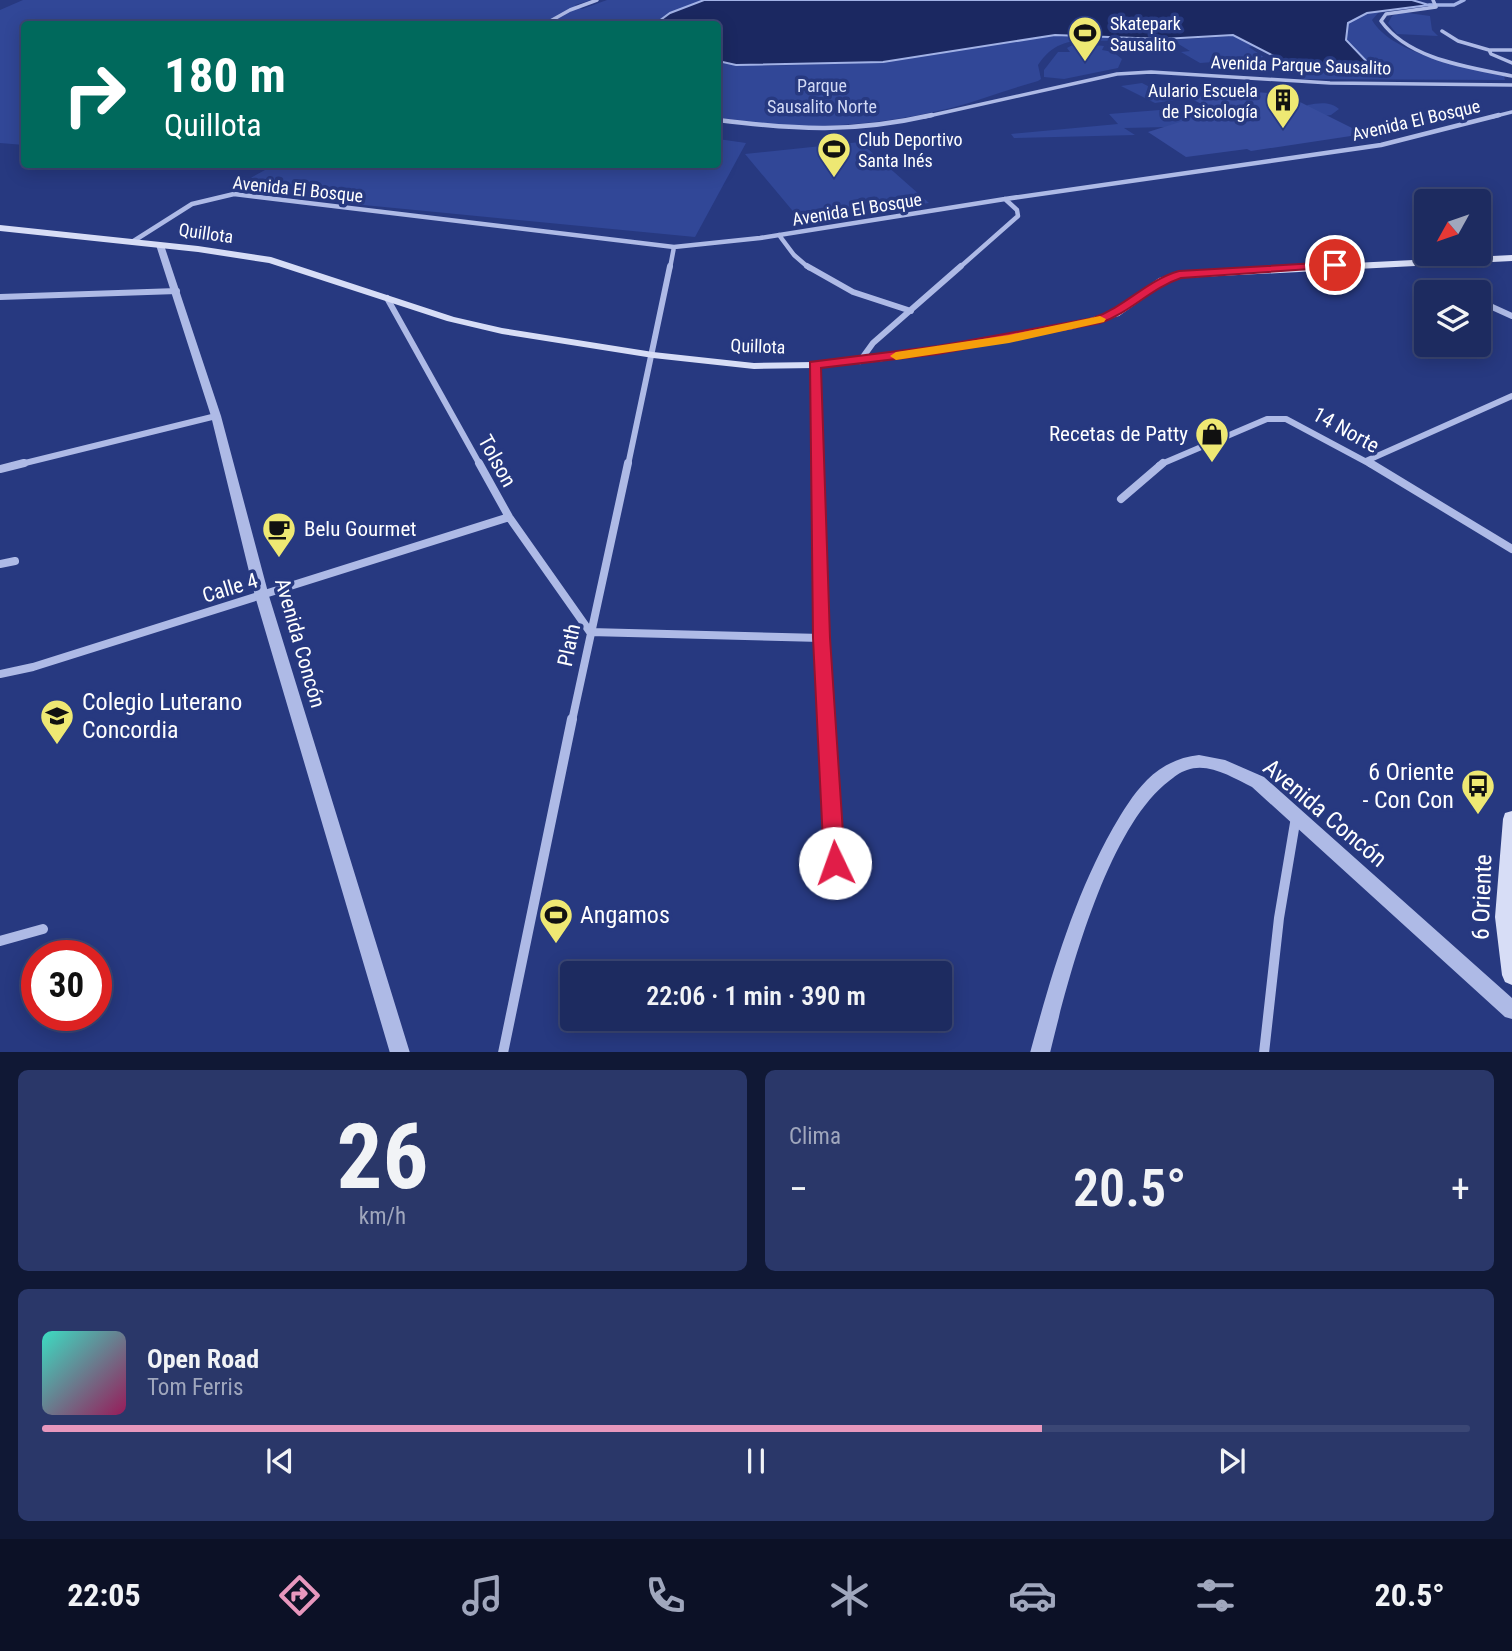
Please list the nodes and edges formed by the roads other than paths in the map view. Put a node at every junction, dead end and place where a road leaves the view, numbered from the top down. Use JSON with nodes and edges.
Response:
{"nodes":[{"id":1,"x":597,"y":0,"type":"edge"},
{"id":2,"x":1433,"y":0,"type":"edge"},
{"id":3,"x":550,"y":21,"type":"edge"},
{"id":4,"x":1442,"y":31,"type":"dead end"},
{"id":5,"x":1489,"y":50,"type":"junction"},
{"id":6,"x":1512,"y":50,"type":"edge"},
{"id":7,"x":1512,"y":62,"type":"edge"},
{"id":8,"x":1512,"y":76,"type":"edge"},
{"id":9,"x":1512,"y":85,"type":"edge"},
{"id":10,"x":1512,"y":112,"type":"edge"},
{"id":11,"x":721,"y":120,"type":"edge"},
{"id":12,"x":1005,"y":199,"type":"junction"},
{"id":13,"x":0,"y":228,"type":"edge"},
{"id":14,"x":779,"y":235,"type":"junction"},
{"id":15,"x":132,"y":242,"type":"junction"},
{"id":16,"x":160,"y":245,"type":"junction"},
{"id":17,"x":1510,"y":246,"type":"dead end"},
{"id":18,"x":674,"y":247,"type":"junction"},
{"id":19,"x":1494,"y":258,"type":"junction"},
{"id":20,"x":1512,"y":258,"type":"edge"},
{"id":21,"x":177,"y":291,"type":"junction"},
{"id":22,"x":0,"y":297,"type":"edge"},
{"id":23,"x":387,"y":298,"type":"junction"},
{"id":24,"x":1491,"y":307,"type":"edge"},
{"id":25,"x":911,"y":311,"type":"junction"},
{"id":26,"x":1512,"y":316,"type":"edge"},
{"id":27,"x":653,"y":355,"type":"junction"},
{"id":28,"x":860,"y":361,"type":"junction"},
{"id":29,"x":815,"y":365,"type":"junction"},
{"id":30,"x":1512,"y":396,"type":"edge"},
{"id":31,"x":216,"y":416,"type":"junction"},
{"id":32,"x":1366,"y":461,"type":"junction"},
{"id":33,"x":0,"y":469,"type":"edge"},
{"id":34,"x":1121,"y":499,"type":"dead end"},
{"id":35,"x":509,"y":517,"type":"junction"},
{"id":36,"x":1512,"y":549,"type":"edge"},
{"id":37,"x":15,"y":561,"type":"dead end"},
{"id":38,"x":0,"y":564,"type":"edge"},
{"id":39,"x":262,"y":596,"type":"junction"},
{"id":40,"x":590,"y":632,"type":"junction"},
{"id":41,"x":821,"y":638,"type":"junction"},
{"id":42,"x":0,"y":674,"type":"edge"},
{"id":43,"x":1296,"y":817,"type":"junction"},
{"id":44,"x":1512,"y":819,"type":"edge"},
{"id":45,"x":835,"y":863,"type":"dead end"},
{"id":46,"x":43,"y":929,"type":"dead end"},
{"id":47,"x":0,"y":941,"type":"edge"},
{"id":48,"x":1512,"y":975,"type":"edge"},
{"id":49,"x":1512,"y":1010,"type":"edge"},
{"id":50,"x":400,"y":1052,"type":"edge"},
{"id":51,"x":503,"y":1052,"type":"edge"},
{"id":52,"x":1040,"y":1052,"type":"edge"},
{"id":53,"x":1264,"y":1052,"type":"edge"}],
"edges":[{"from":1,"to":3,"type":"street"},
{"from":2,"to":8,"type":"street"},
{"from":4,"to":5,"type":"street"},
{"from":5,"to":6,"type":"street"},
{"from":5,"to":7,"type":"street"},
{"from":9,"to":11,"type":"street","name":"Avenida Parque Sausalito"},
{"from":10,"to":12,"type":"street","name":"Avenida El Bosque"},
{"from":12,"to":14,"type":"street","name":"Avenida El Bosque"},
{"from":12,"to":25,"type":"street"},
{"from":13,"to":15,"type":"main road","name":"Quillota"},
{"from":14,"to":18,"type":"street","name":"Avenida El Bosque"},
{"from":14,"to":25,"type":"street"},
{"from":15,"to":16,"type":"main road","name":"Quillota"},
{"from":15,"to":18,"type":"street","name":"Avenida El Bosque"},
{"from":16,"to":21,"type":"street","name":"Avenida Concón"},
{"from":16,"to":23,"type":"main road","name":"Quillota"},
{"from":17,"to":19,"type":"main road"},
{"from":18,"to":27,"type":"street","name":"Plath"},
{"from":19,"to":20,"type":"main road","name":"Quillota"},
{"from":19,"to":28,"type":"main road","name":"Quillota"},
{"from":21,"to":22,"type":"street"},
{"from":21,"to":31,"type":"street","name":"Avenida Concón"},
{"from":23,"to":27,"type":"main road","name":"Quillota"},
{"from":23,"to":35,"type":"street","name":"Tolson"},
{"from":24,"to":26,"type":"street"},
{"from":25,"to":28,"type":"street"},
{"from":27,"to":29,"type":"main road","name":"Quillota"},
{"from":27,"to":40,"type":"street","name":"Plath"},
{"from":28,"to":29,"type":"main road","name":"Quillota"},
{"from":29,"to":41,"type":"street"},
{"from":30,"to":32,"type":"street"},
{"from":31,"to":33,"type":"street"},
{"from":31,"to":39,"type":"street","name":"Avenida Concón"},
{"from":32,"to":34,"type":"street","name":"14 Norte"},
{"from":32,"to":36,"type":"street","name":"14 Norte"},
{"from":35,"to":39,"type":"street","name":"Calle 4"},
{"from":35,"to":40,"type":"street","name":"Tolson"},
{"from":37,"to":38,"type":"street"},
{"from":39,"to":42,"type":"street","name":"Calle 4"},
{"from":39,"to":50,"type":"street","name":"Avenida Concón"},
{"from":40,"to":41,"type":"street"},
{"from":40,"to":51,"type":"street","name":"Plath"},
{"from":41,"to":45,"type":"street"},
{"from":43,"to":49,"type":"street","name":"Avenida Concón"},
{"from":43,"to":52,"type":"street","name":"Avenida Concón"},
{"from":43,"to":53,"type":"street"},
{"from":44,"to":48,"type":"main road","name":"6 Oriente"},
{"from":46,"to":47,"type":"street"}]}
